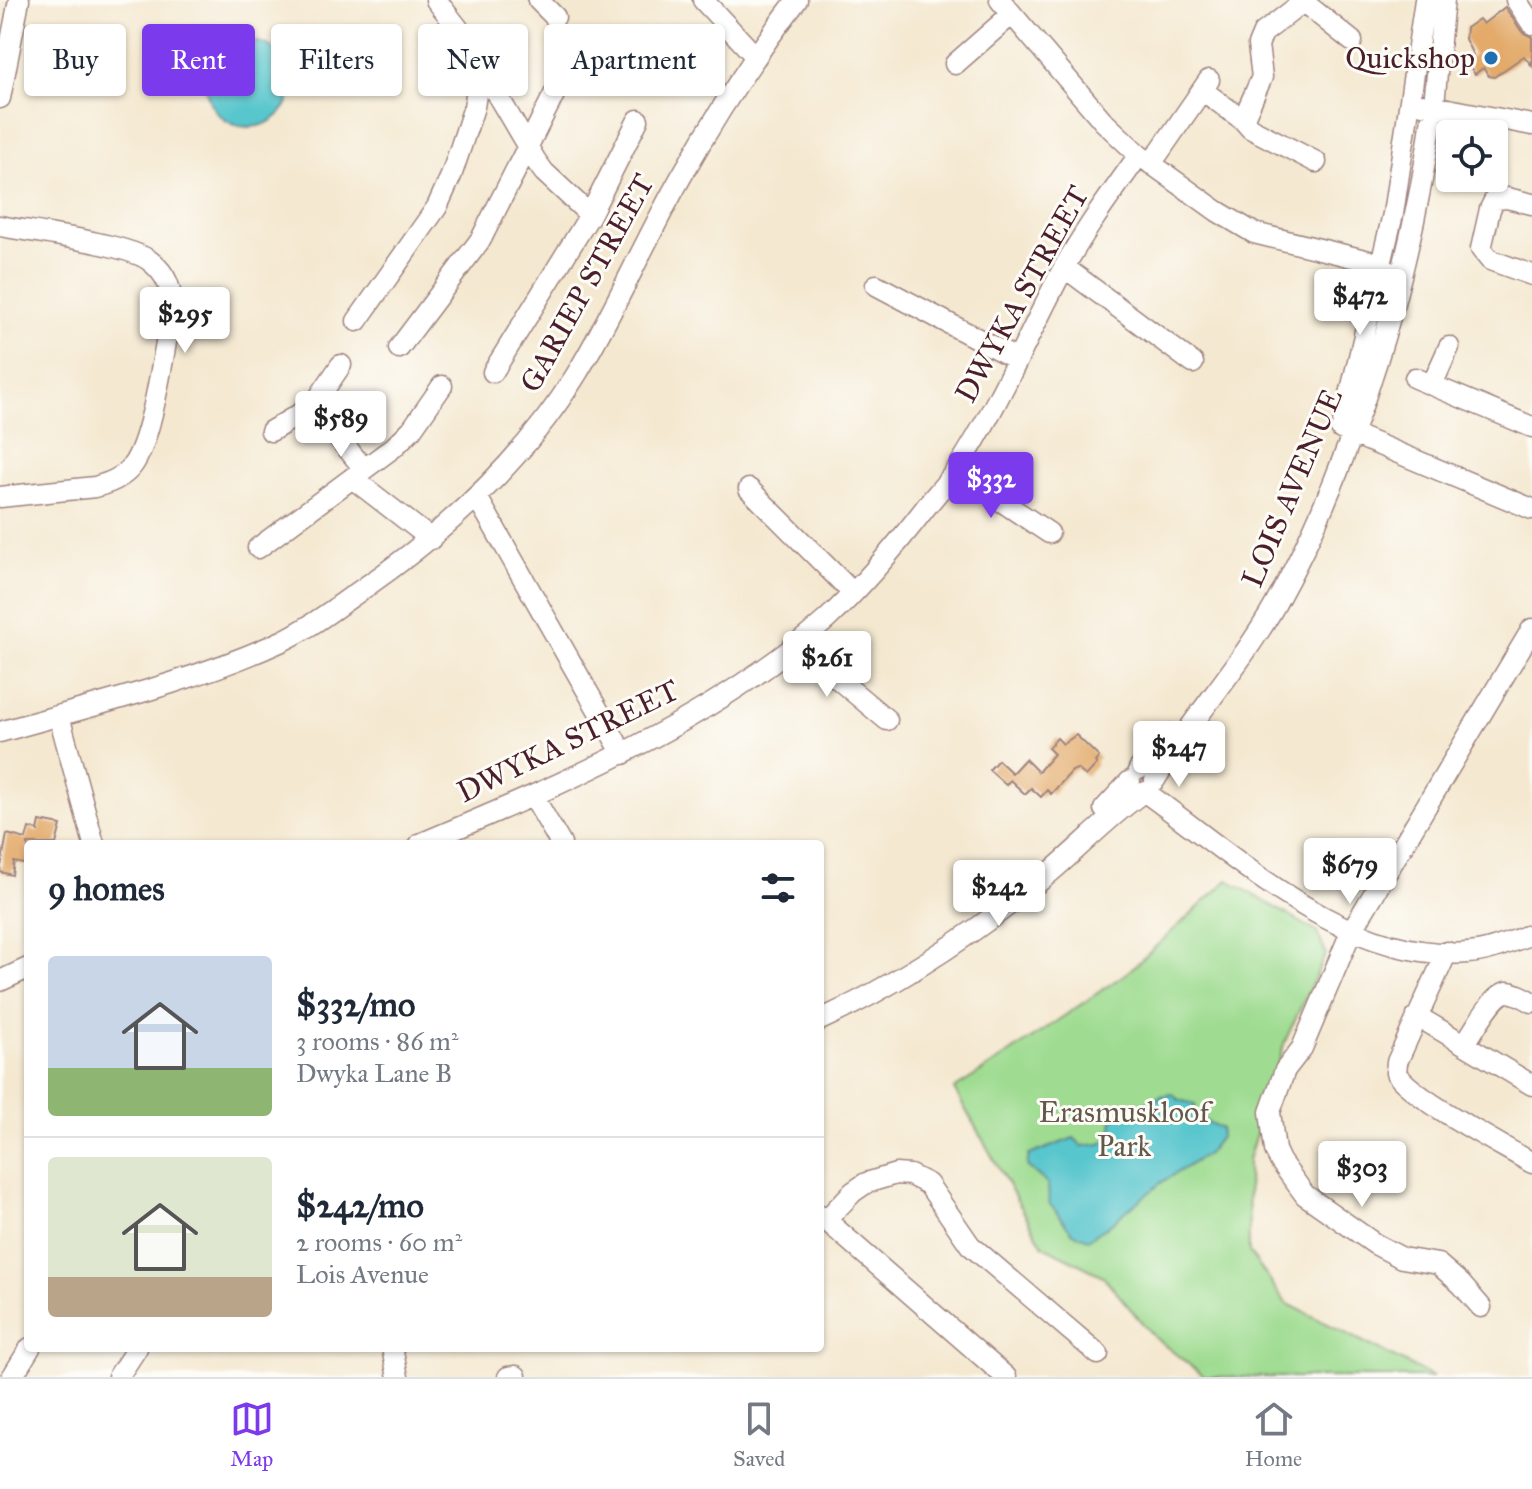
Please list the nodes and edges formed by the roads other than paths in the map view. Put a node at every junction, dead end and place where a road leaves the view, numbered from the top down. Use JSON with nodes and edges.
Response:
{"nodes":[{"id":1,"x":19,"y":0,"type":"edge"},
{"id":2,"x":436,"y":0,"type":"edge"},
{"id":3,"x":538,"y":0,"type":"edge"},
{"id":4,"x":703,"y":0,"type":"edge"},
{"id":5,"x":797,"y":0,"type":"edge"},
{"id":6,"x":1425,"y":0,"type":"edge"},
{"id":7,"x":1444,"y":0,"type":"edge"},
{"id":8,"x":1516,"y":0,"type":"edge"},
{"id":9,"x":1301,"y":2,"type":"edge"},
{"id":10,"x":1006,"y":7,"type":"edge"},
{"id":11,"x":555,"y":17,"type":"dead end"},
{"id":12,"x":455,"y":24,"type":"edge"},
{"id":13,"x":1532,"y":24,"type":"edge"},
{"id":14,"x":1352,"y":41,"type":"dead end"},
{"id":15,"x":756,"y":57,"type":"junction"},
{"id":16,"x":955,"y":64,"type":"dead end"},
{"id":17,"x":476,"y":96,"type":"edge"},
{"id":18,"x":496,"y":96,"type":"edge"},
{"id":19,"x":553,"y":96,"type":"edge"},
{"id":20,"x":0,"y":98,"type":"edge"},
{"id":21,"x":1410,"y":102,"type":"junction"},
{"id":22,"x":1433,"y":105,"type":"junction"},
{"id":23,"x":638,"y":120,"type":"dead end"},
{"id":24,"x":1243,"y":120,"type":"junction"},
{"id":25,"x":1532,"y":125,"type":"edge"},
{"id":26,"x":527,"y":145,"type":"junction"},
{"id":27,"x":1145,"y":160,"type":"junction"},
{"id":28,"x":1316,"y":162,"type":"dead end"},
{"id":29,"x":1532,"y":204,"type":"edge"},
{"id":30,"x":590,"y":215,"type":"junction"},
{"id":31,"x":0,"y":226,"type":"edge"},
{"id":32,"x":1405,"y":252,"type":"junction"},
{"id":33,"x":1381,"y":264,"type":"junction"},
{"id":34,"x":1064,"y":267,"type":"junction"},
{"id":35,"x":1532,"y":275,"type":"edge"},
{"id":36,"x":1397,"y":283,"type":"junction"},
{"id":37,"x":876,"y":285,"type":"dead end"},
{"id":38,"x":357,"y":321,"type":"dead end"},
{"id":39,"x":1449,"y":347,"type":"dead end"},
{"id":40,"x":399,"y":348,"type":"dead end"},
{"id":41,"x":1016,"y":359,"type":"junction"},
{"id":42,"x":1193,"y":363,"type":"dead end"},
{"id":43,"x":341,"y":365,"type":"dead end"},
{"id":44,"x":493,"y":372,"type":"dead end"},
{"id":45,"x":442,"y":386,"type":"dead end"},
{"id":46,"x":313,"y":406,"type":"junction"},
{"id":47,"x":1532,"y":427,"type":"edge"},
{"id":48,"x":271,"y":431,"type":"dead end"},
{"id":49,"x":1347,"y":431,"type":"junction"},
{"id":50,"x":956,"y":471,"type":"junction"},
{"id":51,"x":358,"y":474,"type":"junction"},
{"id":52,"x":749,"y":489,"type":"dead end"},
{"id":53,"x":0,"y":497,"type":"edge"},
{"id":54,"x":477,"y":497,"type":"junction"},
{"id":55,"x":1532,"y":509,"type":"edge"},
{"id":56,"x":1049,"y":533,"type":"dead end"},
{"id":57,"x":431,"y":539,"type":"junction"},
{"id":58,"x":258,"y":548,"type":"dead end"},
{"id":59,"x":853,"y":593,"type":"junction"},
{"id":60,"x":1532,"y":629,"type":"edge"},
{"id":61,"x":796,"y":644,"type":"junction"},
{"id":62,"x":59,"y":716,"type":"junction"},
{"id":63,"x":887,"y":720,"type":"dead end"},
{"id":64,"x":0,"y":732,"type":"edge"},
{"id":65,"x":623,"y":754,"type":"junction"},
{"id":66,"x":1144,"y":783,"type":"junction"},
{"id":67,"x":533,"y":796,"type":"junction"},
{"id":68,"x":93,"y":840,"type":"edge"},
{"id":69,"x":429,"y":840,"type":"edge"},
{"id":70,"x":559,"y":840,"type":"edge"},
{"id":71,"x":1351,"y":932,"type":"junction"},
{"id":72,"x":1532,"y":934,"type":"edge"},
{"id":73,"x":1447,"y":952,"type":"junction"},
{"id":74,"x":24,"y":970,"type":"edge"},
{"id":75,"x":0,"y":981,"type":"edge"},
{"id":76,"x":1532,"y":1002,"type":"edge"},
{"id":77,"x":824,"y":1004,"type":"edge"},
{"id":78,"x":1417,"y":1016,"type":"junction"},
{"id":79,"x":824,"y":1018,"type":"edge"},
{"id":80,"x":1465,"y":1044,"type":"junction"},
{"id":81,"x":1532,"y":1085,"type":"edge"},
{"id":82,"x":1532,"y":1163,"type":"edge"},
{"id":83,"x":824,"y":1217,"type":"edge"},
{"id":84,"x":824,"y":1219,"type":"edge"},
{"id":85,"x":1481,"y":1307,"type":"dead end"},
{"id":86,"x":28,"y":1352,"type":"edge"},
{"id":87,"x":134,"y":1352,"type":"edge"},
{"id":88,"x":146,"y":1352,"type":"edge"},
{"id":89,"x":393,"y":1352,"type":"edge"},
{"id":90,"x":1098,"y":1354,"type":"dead end"},
{"id":91,"x":12,"y":1377,"type":"edge"},
{"id":92,"x":118,"y":1377,"type":"edge"},
{"id":93,"x":130,"y":1377,"type":"edge"},
{"id":94,"x":398,"y":1377,"type":"edge"},
{"id":95,"x":1006,"y":1377,"type":"edge"}],
"edges":[{"from":1,"to":20,"type":"street"},
{"from":2,"to":12,"type":"street"},
{"from":3,"to":11,"type":"street"},
{"from":4,"to":15,"type":"street"},
{"from":5,"to":15,"type":"street","name":"GARIEP STREET"},
{"from":6,"to":21,"type":"street","name":"LOIS AVENUE"},
{"from":7,"to":22,"type":"street","name":"LOIS AVENUE"},
{"from":8,"to":13,"type":"street"},
{"from":9,"to":14,"type":"street"},
{"from":9,"to":24,"type":"street"},
{"from":10,"to":16,"type":"street"},
{"from":10,"to":27,"type":"street"},
{"from":15,"to":54,"type":"street","name":"GARIEP STREET"},
{"from":17,"to":38,"type":"street"},
{"from":18,"to":26,"type":"street"},
{"from":19,"to":26,"type":"street"},
{"from":21,"to":22,"type":"street"},
{"from":21,"to":33,"type":"street","name":"LOIS AVENUE"},
{"from":22,"to":25,"type":"street"},
{"from":22,"to":32,"type":"street","name":"LOIS AVENUE"},
{"from":23,"to":30,"type":"street"},
{"from":24,"to":27,"type":"street","name":"DWYKA STREET"},
{"from":24,"to":28,"type":"street"},
{"from":26,"to":30,"type":"street"},
{"from":26,"to":40,"type":"street"},
{"from":27,"to":33,"type":"street"},
{"from":27,"to":34,"type":"street","name":"DWYKA STREET"},
{"from":29,"to":35,"type":"street"},
{"from":30,"to":44,"type":"street"},
{"from":31,"to":53,"type":"street"},
{"from":32,"to":33,"type":"street"},
{"from":32,"to":36,"type":"street","name":"LOIS AVENUE"},
{"from":33,"to":36,"type":"street"},
{"from":33,"to":49,"type":"street","name":"LOIS AVENUE"},
{"from":34,"to":41,"type":"street","name":"DWYKA STREET"},
{"from":34,"to":42,"type":"street"},
{"from":36,"to":49,"type":"street","name":"LOIS AVENUE"},
{"from":37,"to":41,"type":"street"},
{"from":39,"to":47,"type":"street"},
{"from":41,"to":50,"type":"street","name":"DWYKA STREET"},
{"from":43,"to":46,"type":"street"},
{"from":45,"to":51,"type":"street"},
{"from":46,"to":48,"type":"street"},
{"from":46,"to":51,"type":"street"},
{"from":49,"to":55,"type":"street"},
{"from":49,"to":66,"type":"street","name":"LOIS AVENUE"},
{"from":50,"to":56,"type":"street"},
{"from":50,"to":59,"type":"street","name":"DWYKA STREET"},
{"from":51,"to":57,"type":"street"},
{"from":51,"to":58,"type":"street"},
{"from":52,"to":59,"type":"street"},
{"from":54,"to":57,"type":"street","name":"GARIEP STREET"},
{"from":54,"to":65,"type":"street"},
{"from":57,"to":62,"type":"street","name":"GARIEP STREET"},
{"from":59,"to":61,"type":"street","name":"DWYKA STREET"},
{"from":60,"to":71,"type":"street"},
{"from":61,"to":63,"type":"street"},
{"from":61,"to":65,"type":"street","name":"DWYKA STREET"},
{"from":62,"to":64,"type":"street","name":"GARIEP STREET"},
{"from":62,"to":68,"type":"street"},
{"from":65,"to":67,"type":"street","name":"DWYKA STREET"},
{"from":66,"to":71,"type":"street"},
{"from":66,"to":77,"type":"street","name":"LOIS AVENUE"},
{"from":66,"to":79,"type":"street","name":"LOIS AVENUE"},
{"from":67,"to":69,"type":"street","name":"DWYKA STREET"},
{"from":67,"to":70,"type":"street"},
{"from":71,"to":73,"type":"street"},
{"from":71,"to":85,"type":"street"},
{"from":72,"to":73,"type":"street"},
{"from":73,"to":78,"type":"street"},
{"from":74,"to":75,"type":"street"},
{"from":76,"to":80,"type":"street"},
{"from":78,"to":80,"type":"street"},
{"from":78,"to":82,"type":"street"},
{"from":80,"to":81,"type":"street"},
{"from":83,"to":90,"type":"street"},
{"from":84,"to":95,"type":"street"},
{"from":86,"to":91,"type":"street"},
{"from":87,"to":92,"type":"street"},
{"from":88,"to":93,"type":"street"},
{"from":89,"to":94,"type":"street"}]}
